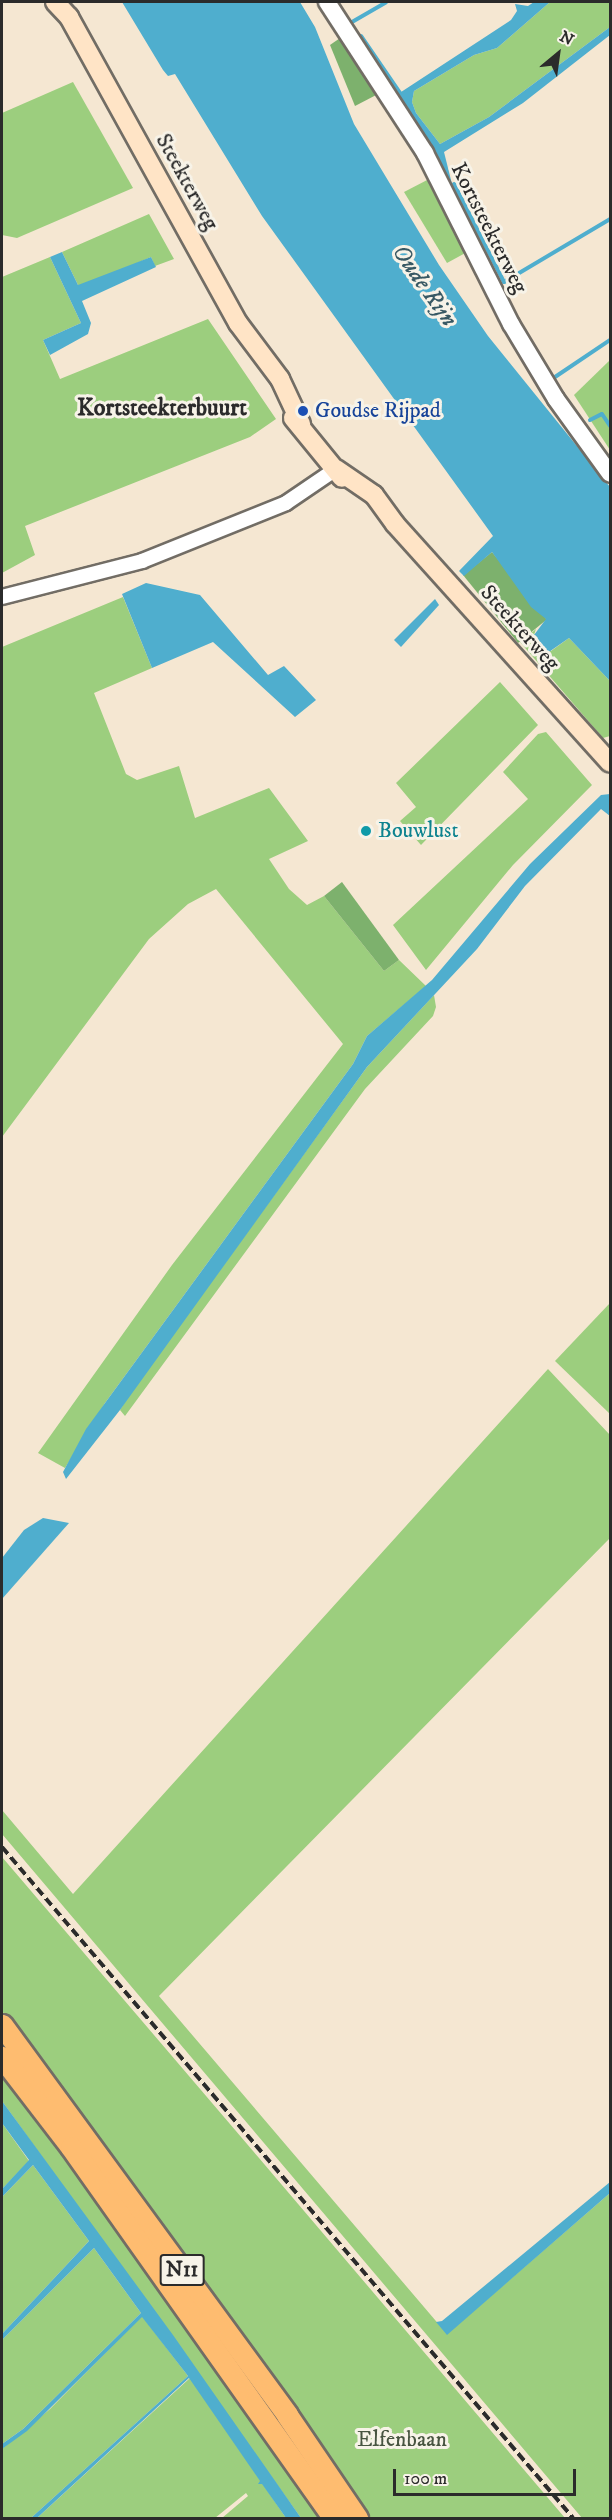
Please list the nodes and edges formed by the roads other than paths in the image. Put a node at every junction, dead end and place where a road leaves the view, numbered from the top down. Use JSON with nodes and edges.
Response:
{"nodes":[{"id":1,"x":55,"y":2,"type":"edge"},
{"id":2,"x":327,"y":2,"type":"edge"},
{"id":3,"x":67,"y":10,"type":"edge"},
{"id":4,"x":336,"y":469,"type":"junction"},
{"id":5,"x":610,"y":474,"type":"edge"},
{"id":6,"x":2,"y":597,"type":"edge"},
{"id":7,"x":610,"y":764,"type":"edge"},
{"id":8,"x":2,"y":2025,"type":"edge"},
{"id":9,"x":2,"y":2057,"type":"edge"},
{"id":10,"x":334,"y":2518,"type":"edge"},
{"id":11,"x":357,"y":2518,"type":"edge"}],
"edges":[{"from":1,"to":3,"type":"main road","name":"Steekterweg"},
{"from":2,"to":5,"type":"street","name":"Kortsteekterweg"},
{"from":3,"to":4,"type":"main road","name":"Steekterweg"},
{"from":4,"to":6,"type":"street"},
{"from":4,"to":7,"type":"main road","name":"Steekterweg"},
{"from":8,"to":11,"type":"highway","number":"N11"},
{"from":9,"to":10,"type":"highway","number":"N11"}]}
